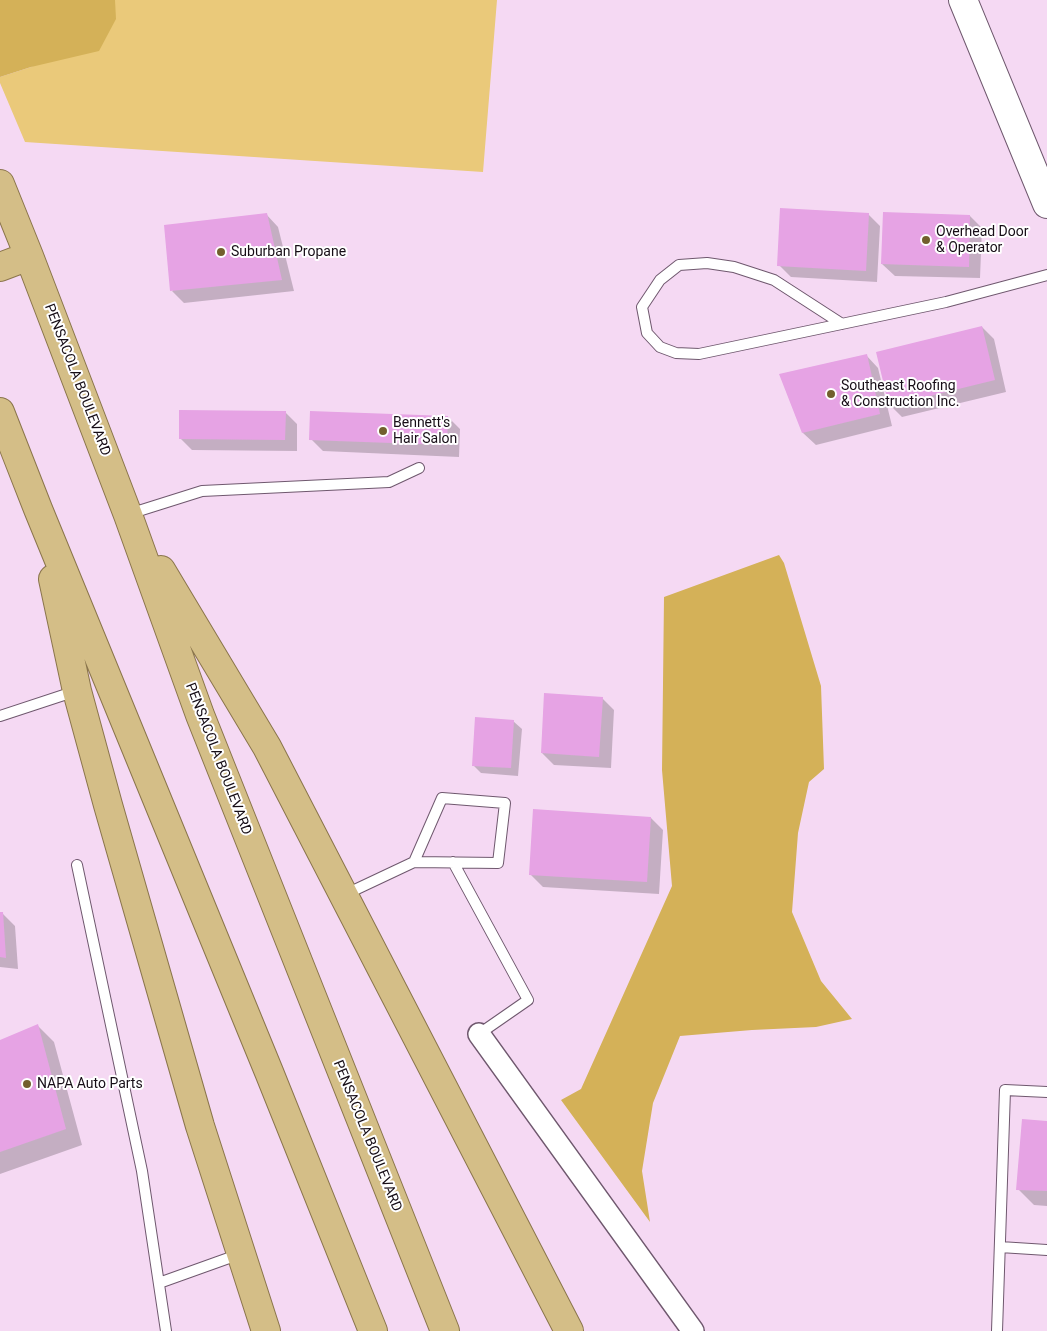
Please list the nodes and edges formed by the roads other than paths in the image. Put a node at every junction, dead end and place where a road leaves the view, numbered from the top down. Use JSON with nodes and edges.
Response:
{"nodes":[{"id":1,"x":963,"y":0,"type":"edge"},
{"id":2,"x":0,"y":184,"type":"edge"},
{"id":3,"x":1047,"y":204,"type":"edge"},
{"id":4,"x":29,"y":256,"type":"junction"},
{"id":5,"x":0,"y":267,"type":"edge"},
{"id":6,"x":1047,"y":275,"type":"edge"},
{"id":7,"x":842,"y":324,"type":"junction"},
{"id":8,"x":0,"y":412,"type":"edge"},
{"id":9,"x":419,"y":468,"type":"dead end"},
{"id":10,"x":38,"y":509,"type":"junction"},
{"id":11,"x":128,"y":515,"type":"junction"},
{"id":12,"x":77,"y":691,"type":"junction"},
{"id":13,"x":0,"y":716,"type":"edge"},
{"id":14,"x":414,"y":862,"type":"junction"},
{"id":15,"x":453,"y":862,"type":"junction"},
{"id":16,"x":77,"y":865,"type":"dead end"},
{"id":17,"x":344,"y":895,"type":"junction"},
{"id":18,"x":479,"y":1034,"type":"joint"},
{"id":19,"x":1047,"y":1092,"type":"edge"},
{"id":20,"x":1000,"y":1247,"type":"junction"},
{"id":21,"x":1047,"y":1250,"type":"edge"},
{"id":22,"x":241,"y":1254,"type":"junction"},
{"id":23,"x":159,"y":1283,"type":"junction"},
{"id":24,"x":166,"y":1331,"type":"edge"},
{"id":25,"x":266,"y":1331,"type":"edge"},
{"id":26,"x":373,"y":1331,"type":"edge"},
{"id":27,"x":445,"y":1331,"type":"edge"},
{"id":28,"x":569,"y":1331,"type":"edge"},
{"id":29,"x":693,"y":1331,"type":"edge"},
{"id":30,"x":997,"y":1331,"type":"edge"}],
"edges":[{"from":1,"to":3,"type":"main road"},
{"from":2,"to":4,"type":"highway","name":"PENSACOLA BOULEVARD"},
{"from":4,"to":5,"type":"highway"},
{"from":4,"to":11,"type":"highway","name":"PENSACOLA BOULEVARD"},
{"from":6,"to":7,"type":"lane"},
{"from":7,"to":7,"type":"lane"},
{"from":8,"to":10,"type":"highway"},
{"from":9,"to":11,"type":"lane"},
{"from":10,"to":12,"type":"highway"},
{"from":10,"to":26,"type":"highway"},
{"from":11,"to":17,"type":"highway"},
{"from":11,"to":27,"type":"highway","name":"PENSACOLA BOULEVARD"},
{"from":12,"to":13,"type":"lane"},
{"from":12,"to":22,"type":"highway"},
{"from":14,"to":15,"type":"lane"},
{"from":14,"to":15,"type":"lane"},
{"from":14,"to":17,"type":"lane"},
{"from":15,"to":18,"type":"lane"},
{"from":16,"to":23,"type":"lane"},
{"from":17,"to":28,"type":"highway"},
{"from":18,"to":29,"type":"street"},
{"from":19,"to":20,"type":"lane"},
{"from":20,"to":21,"type":"lane"},
{"from":20,"to":30,"type":"lane"},
{"from":22,"to":23,"type":"lane"},
{"from":22,"to":25,"type":"highway"},
{"from":23,"to":24,"type":"lane"}]}
